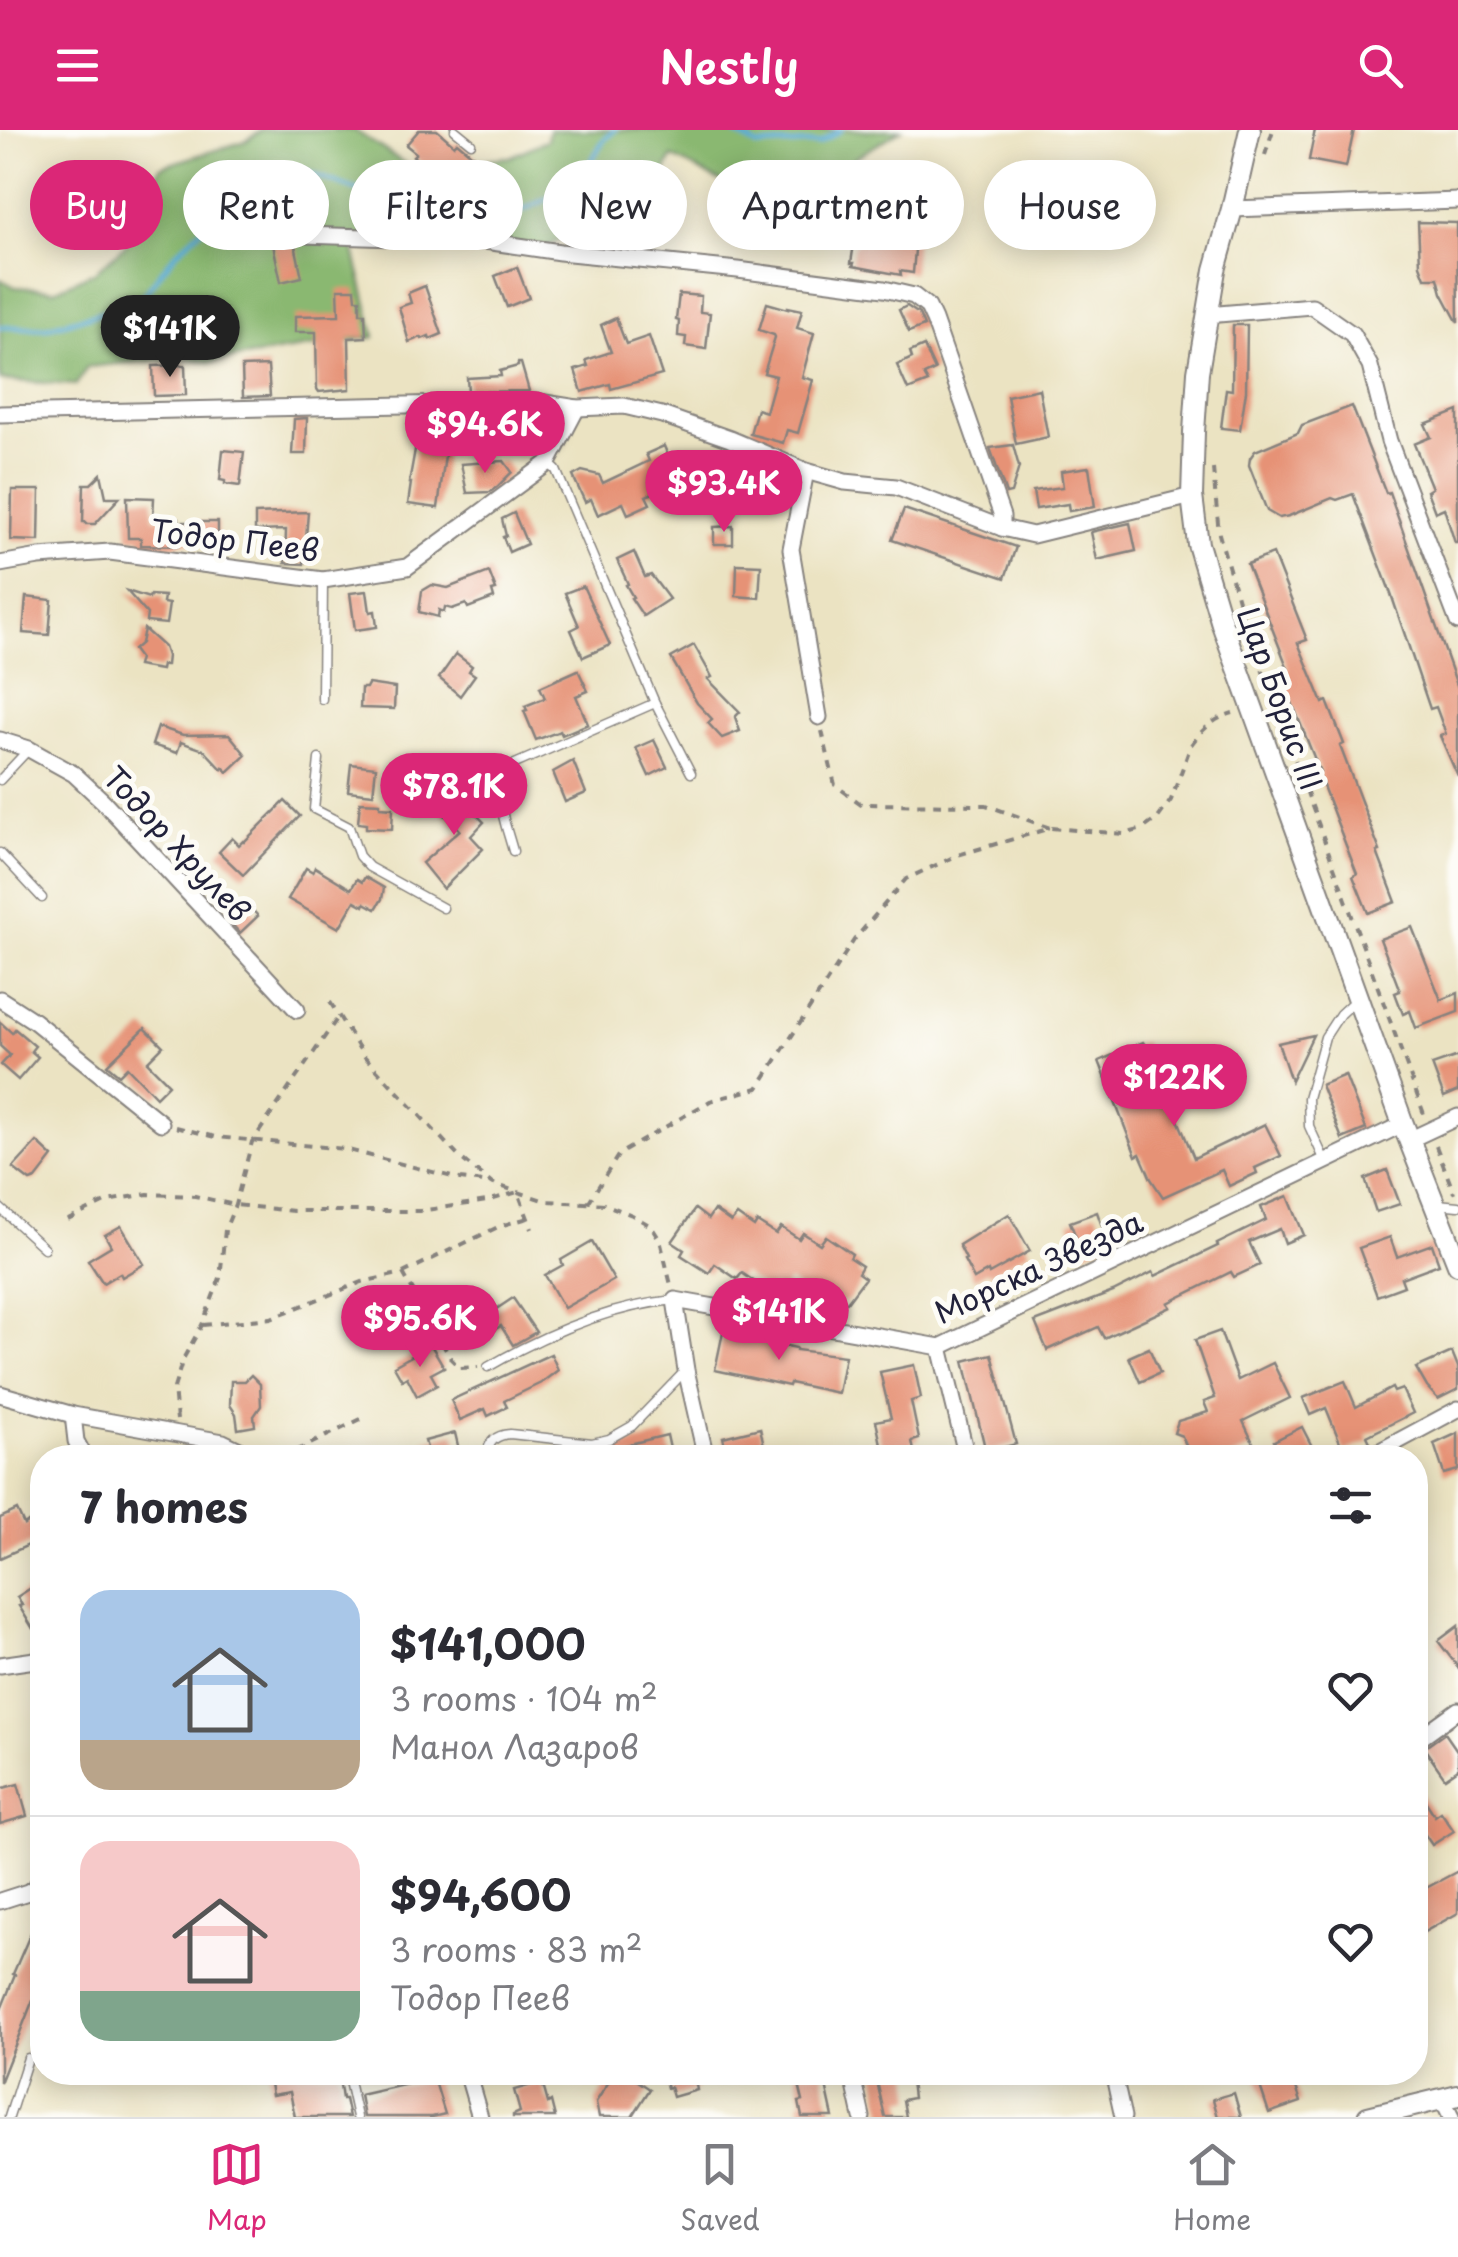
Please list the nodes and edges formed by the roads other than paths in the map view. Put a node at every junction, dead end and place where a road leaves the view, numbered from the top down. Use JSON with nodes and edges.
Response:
{"nodes":[{"id":1,"x":455,"y":130,"type":"edge"},
{"id":2,"x":1250,"y":130,"type":"edge"},
{"id":3,"x":470,"y":143,"type":"dead end"},
{"id":4,"x":1458,"y":201,"type":"edge"},
{"id":5,"x":1232,"y":209,"type":"junction"},
{"id":6,"x":329,"y":236,"type":"edge"},
{"id":7,"x":1208,"y":314,"type":"junction"},
{"id":8,"x":577,"y":408,"type":"junction"},
{"id":9,"x":0,"y":414,"type":"edge"},
{"id":10,"x":548,"y":463,"type":"junction"},
{"id":11,"x":806,"y":471,"type":"junction"},
{"id":12,"x":1192,"y":496,"type":"junction"},
{"id":13,"x":1002,"y":528,"type":"junction"},
{"id":14,"x":0,"y":564,"type":"edge"},
{"id":15,"x":323,"y":580,"type":"junction"},
{"id":16,"x":1458,"y":622,"type":"edge"},
{"id":17,"x":322,"y":699,"type":"dead end"},
{"id":18,"x":655,"y":703,"type":"junction"},
{"id":19,"x":819,"y":717,"type":"road end"},
{"id":20,"x":0,"y":740,"type":"edge"},
{"id":21,"x":30,"y":749,"type":"junction"},
{"id":22,"x":319,"y":759,"type":"dead end"},
{"id":23,"x":691,"y":773,"type":"dead end"},
{"id":24,"x":0,"y":780,"type":"edge"},
{"id":25,"x":513,"y":851,"type":"dead end"},
{"id":26,"x":0,"y":853,"type":"edge"},
{"id":27,"x":42,"y":898,"type":"dead end"},
{"id":28,"x":443,"y":908,"type":"dead end"},
{"id":29,"x":1357,"y":998,"type":"junction"},
{"id":30,"x":0,"y":999,"type":"edge"},
{"id":31,"x":297,"y":1010,"type":"dead end"},
{"id":32,"x":1458,"y":1117,"type":"edge"},
{"id":33,"x":161,"y":1124,"type":"road end"},
{"id":34,"x":1406,"y":1132,"type":"junction"},
{"id":35,"x":1326,"y":1160,"type":"junction"},
{"id":36,"x":1436,"y":1204,"type":"junction"},
{"id":37,"x":1458,"y":1204,"type":"edge"},
{"id":38,"x":0,"y":1208,"type":"edge"},
{"id":39,"x":44,"y":1248,"type":"dead end"},
{"id":40,"x":1458,"y":1264,"type":"edge"},
{"id":41,"x":674,"y":1300,"type":"junction"},
{"id":42,"x":940,"y":1346,"type":"junction"},
{"id":43,"x":488,"y":1367,"type":"road end"},
{"id":44,"x":686,"y":1370,"type":"junction"},
{"id":45,"x":0,"y":1394,"type":"edge"},
{"id":46,"x":1458,"y":1409,"type":"edge"},
{"id":47,"x":73,"y":1415,"type":"junction"},
{"id":48,"x":78,"y":1445,"type":"edge"},
{"id":49,"x":232,"y":1445,"type":"edge"},
{"id":50,"x":490,"y":1445,"type":"edge"},
{"id":51,"x":703,"y":1445,"type":"edge"},
{"id":52,"x":964,"y":1445,"type":"edge"},
{"id":53,"x":1390,"y":1445,"type":"edge"},
{"id":54,"x":30,"y":1661,"type":"edge"},
{"id":55,"x":0,"y":1665,"type":"edge"},
{"id":56,"x":1458,"y":1710,"type":"edge"},
{"id":57,"x":1428,"y":1732,"type":"edge"},
{"id":58,"x":30,"y":1891,"type":"edge"},
{"id":59,"x":0,"y":1901,"type":"edge"},
{"id":60,"x":28,"y":2058,"type":"dead end"},
{"id":61,"x":350,"y":2085,"type":"edge"},
{"id":62,"x":471,"y":2085,"type":"edge"},
{"id":63,"x":855,"y":2085,"type":"edge"},
{"id":64,"x":1116,"y":2085,"type":"edge"},
{"id":65,"x":1450,"y":2104,"type":"edge"},
{"id":66,"x":9,"y":2117,"type":"edge"},
{"id":67,"x":358,"y":2117,"type":"edge"},
{"id":68,"x":480,"y":2117,"type":"edge"},
{"id":69,"x":862,"y":2117,"type":"edge"},
{"id":70,"x":1122,"y":2117,"type":"edge"},
{"id":71,"x":1368,"y":2117,"type":"edge"}],
"edges":[{"from":1,"to":3,"type":"lane"},
{"from":2,"to":5,"type":"street","name":"Цар Борис III"},
{"from":4,"to":5,"type":"street"},
{"from":5,"to":7,"type":"street","name":"Цар Борис III"},
{"from":6,"to":13,"type":"street"},
{"from":7,"to":12,"type":"street","name":"Цар Борис III"},
{"from":7,"to":16,"type":"street"},
{"from":8,"to":9,"type":"street"},
{"from":8,"to":10,"type":"street","name":"Тодор Пеев"},
{"from":8,"to":11,"type":"street"},
{"from":10,"to":15,"type":"street","name":"Тодор Пеев"},
{"from":10,"to":18,"type":"lane"},
{"from":11,"to":13,"type":"street"},
{"from":11,"to":19,"type":"street"},
{"from":12,"to":13,"type":"street"},
{"from":12,"to":29,"type":"street","name":"Цар Борис III"},
{"from":14,"to":15,"type":"street","name":"Тодор Пеев"},
{"from":15,"to":17,"type":"lane"},
{"from":18,"to":23,"type":"lane"},
{"from":18,"to":25,"type":"lane"},
{"from":20,"to":21,"type":"street","name":"Тодор Хрулев"},
{"from":21,"to":24,"type":"lane"},
{"from":21,"to":31,"type":"street","name":"Тодор Хрулев"},
{"from":22,"to":28,"type":"lane"},
{"from":26,"to":27,"type":"lane"},
{"from":29,"to":34,"type":"street","name":"Цар Борис III"},
{"from":29,"to":35,"type":"lane"},
{"from":30,"to":33,"type":"street"},
{"from":32,"to":34,"type":"street","name":"Морска Звезда"},
{"from":34,"to":35,"type":"street","name":"Морска Звезда"},
{"from":34,"to":36,"type":"street","name":"Цар Борис III"},
{"from":35,"to":42,"type":"street","name":"Морска Звезда"},
{"from":36,"to":37,"type":"lane"},
{"from":36,"to":40,"type":"street","name":"Цар Борис III"},
{"from":38,"to":39,"type":"lane"},
{"from":41,"to":42,"type":"street","name":"Морска Звезда"},
{"from":41,"to":43,"type":"lane"},
{"from":41,"to":44,"type":"street"},
{"from":42,"to":52,"type":"street"},
{"from":44,"to":50,"type":"lane"},
{"from":44,"to":51,"type":"street"},
{"from":45,"to":47,"type":"street"},
{"from":46,"to":53,"type":"street"},
{"from":47,"to":48,"type":"street"},
{"from":47,"to":49,"type":"street"},
{"from":54,"to":55,"type":"street"},
{"from":56,"to":57,"type":"street"},
{"from":58,"to":59,"type":"street"},
{"from":60,"to":66,"type":"lane"},
{"from":61,"to":67,"type":"lane"},
{"from":62,"to":68,"type":"street"},
{"from":63,"to":69,"type":"street"},
{"from":64,"to":70,"type":"street"},
{"from":65,"to":71,"type":"street"}]}
